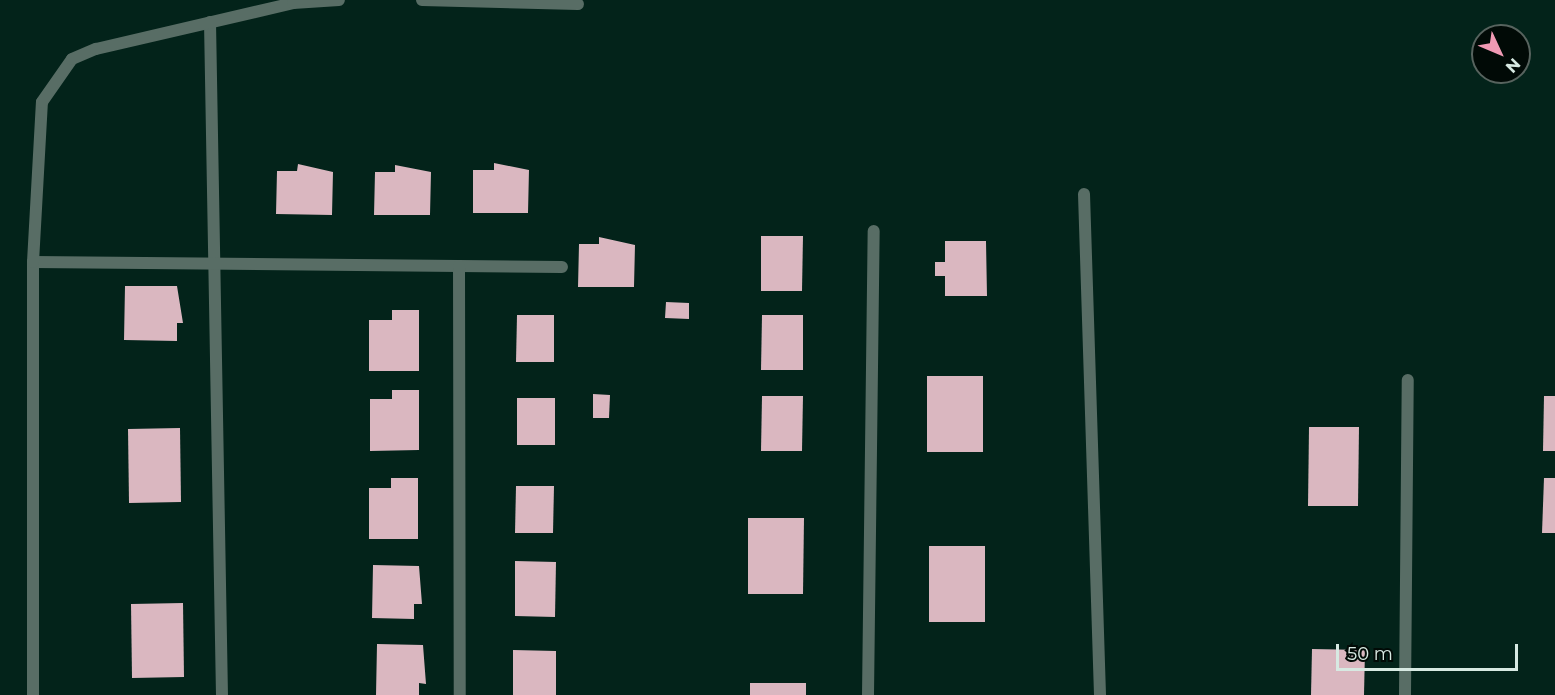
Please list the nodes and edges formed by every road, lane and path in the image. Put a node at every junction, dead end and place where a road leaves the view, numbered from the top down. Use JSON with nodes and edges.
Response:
{"nodes":[{"id":1,"x":339,"y":0,"type":"edge"},
{"id":2,"x":422,"y":0,"type":"edge"},
{"id":3,"x":578,"y":4,"type":"dead end"},
{"id":4,"x":210,"y":22,"type":"junction"},
{"id":5,"x":1084,"y":194,"type":"dead end"},
{"id":6,"x":874,"y":231,"type":"dead end"},
{"id":7,"x":33,"y":262,"type":"junction"},
{"id":8,"x":214,"y":264,"type":"junction"},
{"id":9,"x":459,"y":266,"type":"junction"},
{"id":10,"x":562,"y":267,"type":"dead end"},
{"id":11,"x":1408,"y":380,"type":"dead end"},
{"id":12,"x":33,"y":695,"type":"edge"},
{"id":13,"x":222,"y":695,"type":"edge"},
{"id":14,"x":460,"y":695,"type":"edge"},
{"id":15,"x":868,"y":695,"type":"edge"},
{"id":16,"x":1100,"y":695,"type":"edge"},
{"id":17,"x":1405,"y":695,"type":"edge"}],
"edges":[{"from":1,"to":4,"type":"street"},
{"from":2,"to":3,"type":"street"},
{"from":4,"to":7,"type":"street"},
{"from":4,"to":8,"type":"street"},
{"from":5,"to":16,"type":"street"},
{"from":6,"to":15,"type":"street"},
{"from":7,"to":8,"type":"street"},
{"from":7,"to":12,"type":"street"},
{"from":8,"to":9,"type":"street"},
{"from":8,"to":13,"type":"street"},
{"from":9,"to":10,"type":"street"},
{"from":9,"to":14,"type":"street"},
{"from":11,"to":17,"type":"street"}]}
